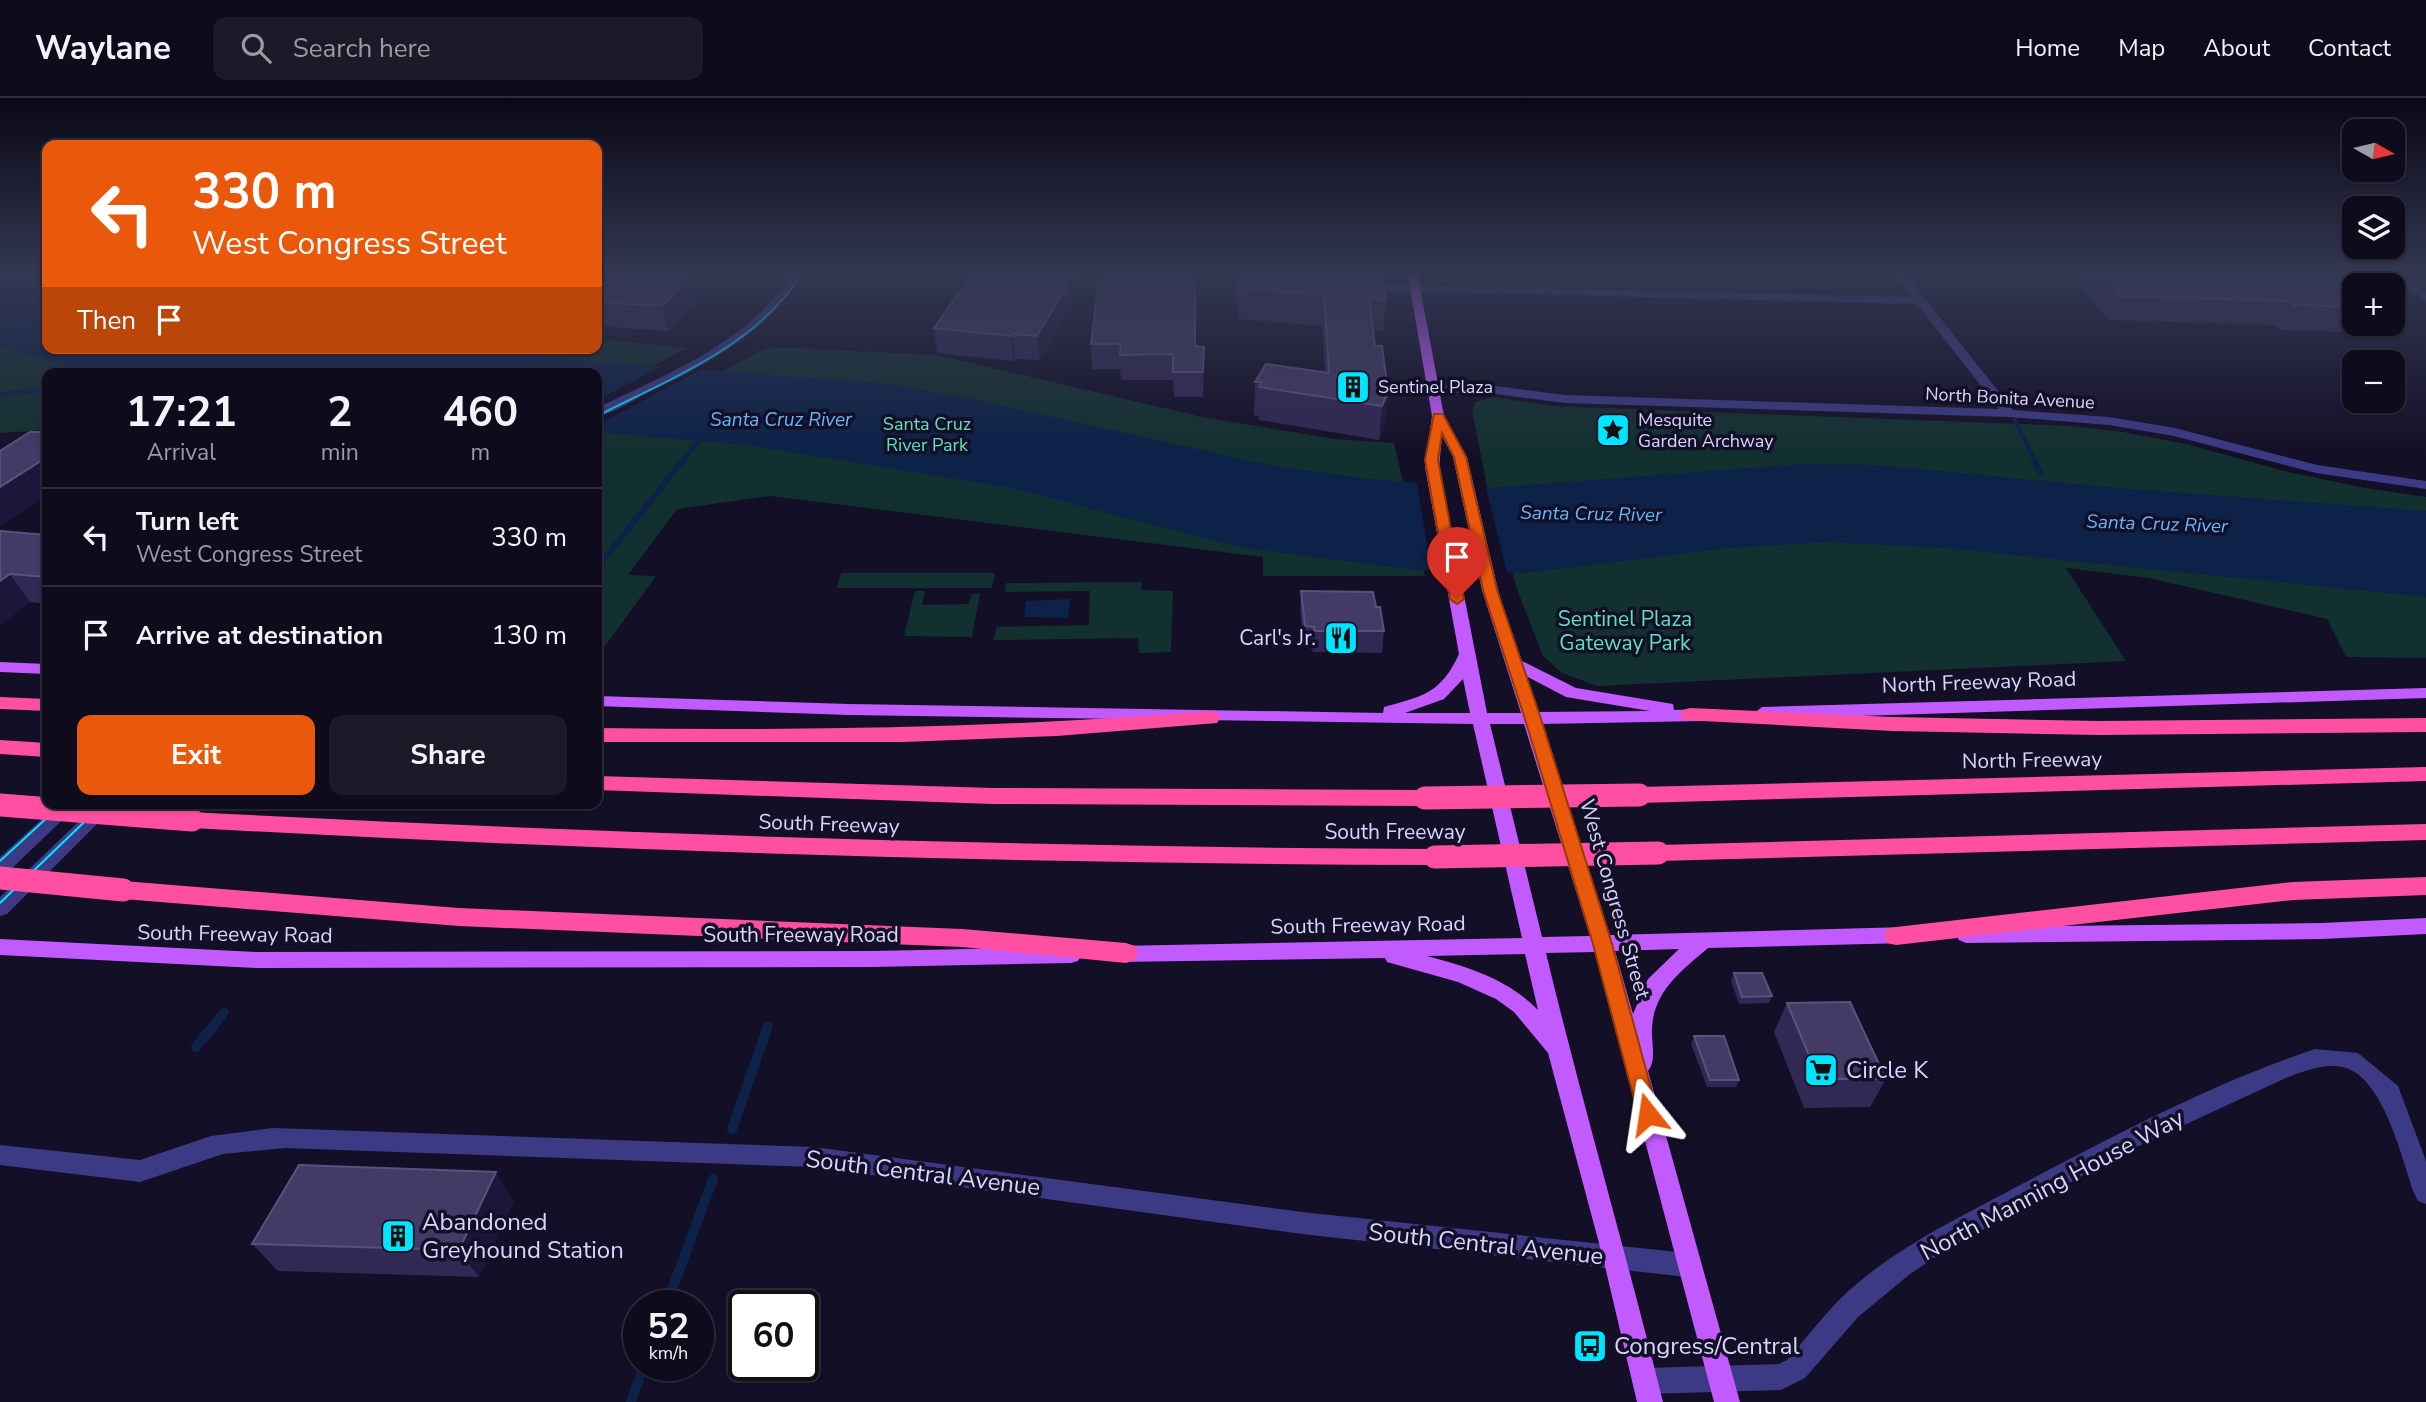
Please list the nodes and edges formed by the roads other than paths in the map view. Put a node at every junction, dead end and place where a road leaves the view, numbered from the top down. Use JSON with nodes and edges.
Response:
{"nodes":[{"id":1,"x":744,"y":332,"type":"edge"},
{"id":2,"x":1423,"y":332,"type":"edge"},
{"id":3,"x":1946,"y":332,"type":"edge"},
{"id":4,"x":1433,"y":388,"type":"junction"},
{"id":5,"x":1585,"y":399,"type":"junction"},
{"id":6,"x":2000,"y":402,"type":"junction"},
{"id":7,"x":602,"y":410,"type":"edge"},
{"id":8,"x":2009,"y":414,"type":"junction"},
{"id":9,"x":1438,"y":416,"type":"junction"},
{"id":10,"x":2426,"y":485,"type":"edge"},
{"id":11,"x":1467,"y":652,"type":"junction"},
{"id":12,"x":1514,"y":663,"type":"junction"},
{"id":13,"x":0,"y":667,"type":"edge"},
{"id":14,"x":42,"y":669,"type":"edge"},
{"id":15,"x":2426,"y":693,"type":"edge"},
{"id":16,"x":602,"y":701,"type":"edge"},
{"id":17,"x":0,"y":703,"type":"edge"},
{"id":18,"x":42,"y":705,"type":"edge"},
{"id":19,"x":1690,"y":715,"type":"junction"},
{"id":20,"x":1365,"y":717,"type":"junction"},
{"id":21,"x":1480,"y":717,"type":"junction"},
{"id":22,"x":1210,"y":718,"type":"junction"},
{"id":23,"x":1533,"y":719,"type":"junction"},
{"id":24,"x":2426,"y":724,"type":"edge"},
{"id":25,"x":602,"y":735,"type":"edge"},
{"id":26,"x":0,"y":747,"type":"edge"},
{"id":27,"x":42,"y":750,"type":"edge"},
{"id":28,"x":2426,"y":774,"type":"edge"},
{"id":29,"x":602,"y":783,"type":"edge"},
{"id":30,"x":1639,"y":795,"type":"joint"},
{"id":31,"x":0,"y":805,"type":"edge"},
{"id":32,"x":42,"y":808,"type":"edge"},
{"id":33,"x":51,"y":809,"type":"edge"},
{"id":34,"x":64,"y":809,"type":"edge"},
{"id":35,"x":102,"y":809,"type":"edge"},
{"id":36,"x":2426,"y":832,"type":"edge"},
{"id":37,"x":0,"y":868,"type":"edge"},
{"id":38,"x":0,"y":878,"type":"edge"},
{"id":39,"x":2426,"y":886,"type":"edge"},
{"id":40,"x":0,"y":909,"type":"edge"},
{"id":41,"x":2426,"y":926,"type":"edge"},
{"id":42,"x":1896,"y":936,"type":"junction"},
{"id":43,"x":1703,"y":941,"type":"junction"},
{"id":44,"x":1603,"y":944,"type":"junction"},
{"id":45,"x":1533,"y":946,"type":"junction"},
{"id":46,"x":0,"y":947,"type":"edge"},
{"id":47,"x":1374,"y":950,"type":"junction"},
{"id":48,"x":1126,"y":953,"type":"junction"},
{"id":49,"x":1561,"y":1062,"type":"junction"},
{"id":50,"x":1643,"y":1093,"type":"junction"},
{"id":51,"x":0,"y":1155,"type":"edge"},
{"id":52,"x":2426,"y":1192,"type":"edge"},
{"id":53,"x":1615,"y":1258,"type":"junction"},
{"id":54,"x":1687,"y":1265,"type":"junction"},
{"id":55,"x":1723,"y":1390,"type":"edge"},
{"id":56,"x":1648,"y":1391,"type":"edge"}],
"edges":[{"from":1,"to":7,"type":"street"},
{"from":2,"to":4,"type":"main road","name":"West Congress Street"},
{"from":3,"to":6,"type":"street"},
{"from":4,"to":5,"type":"street","name":"North Bonita Avenue"},
{"from":4,"to":9,"type":"main road","name":"West Congress Street"},
{"from":5,"to":6,"type":"street","name":"North Bonita Avenue"},
{"from":5,"to":8,"type":"street","name":"North Bonita Avenue"},
{"from":6,"to":8,"type":"street"},
{"from":8,"to":10,"type":"street","name":"North Bonita Avenue"},
{"from":9,"to":11,"type":"main road","name":"West Congress Street"},
{"from":9,"to":12,"type":"main road","name":"West Congress Street"},
{"from":11,"to":20,"type":"main road"},
{"from":11,"to":21,"type":"main road","name":"West Congress Street"},
{"from":12,"to":19,"type":"main road"},
{"from":12,"to":23,"type":"main road","name":"West Congress Street"},
{"from":13,"to":14,"type":"main road"},
{"from":15,"to":19,"type":"main road","name":"North Freeway Road"},
{"from":16,"to":22,"type":"main road"},
{"from":17,"to":18,"type":"highway"},
{"from":19,"to":23,"type":"main road","name":"North Freeway Road"},
{"from":19,"to":24,"type":"highway"},
{"from":20,"to":21,"type":"main road"},
{"from":20,"to":22,"type":"main road"},
{"from":21,"to":23,"type":"main road"},
{"from":21,"to":45,"type":"main road","name":"West Congress Street"},
{"from":22,"to":25,"type":"highway"},
{"from":23,"to":44,"type":"main road","name":"West Congress Street"},
{"from":26,"to":27,"type":"highway"},
{"from":28,"to":30,"type":"highway","name":"North Freeway"},
{"from":29,"to":30,"type":"highway","name":"South Freeway","bridge":true},
{"from":31,"to":32,"type":"highway","name":"South Freeway","bridge":true},
{"from":33,"to":36,"type":"highway","name":"South Freeway","bridge":true},
{"from":34,"to":37,"type":"street"},
{"from":35,"to":40,"type":"street"},
{"from":38,"to":48,"type":"highway","bridge":true},
{"from":39,"to":42,"type":"highway"},
{"from":41,"to":42,"type":"main road"},
{"from":42,"to":43,"type":"main road"},
{"from":43,"to":44,"type":"main road"},
{"from":43,"to":50,"type":"main road"},
{"from":44,"to":45,"type":"main road","name":"South Freeway Road"},
{"from":44,"to":50,"type":"main road","name":"West Congress Street"},
{"from":45,"to":47,"type":"main road","name":"South Freeway Road"},
{"from":45,"to":49,"type":"main road","name":"West Congress Street"},
{"from":46,"to":48,"type":"main road","name":"South Freeway Road"},
{"from":47,"to":48,"type":"main road","name":"South Freeway Road"},
{"from":47,"to":49,"type":"main road"},
{"from":49,"to":53,"type":"main road","name":"West Congress Street"},
{"from":50,"to":54,"type":"main road","name":"West Congress Street"},
{"from":51,"to":53,"type":"street","name":"South Central Avenue"},
{"from":52,"to":55,"type":"street","name":"North Manning House Way"},
{"from":53,"to":54,"type":"street","name":"South Central Avenue"},
{"from":53,"to":56,"type":"main road","name":"West Congress Street"},
{"from":54,"to":55,"type":"main road","name":"West Congress Street"},
{"from":55,"to":56,"type":"street","name":"North Manning House Way"}]}
